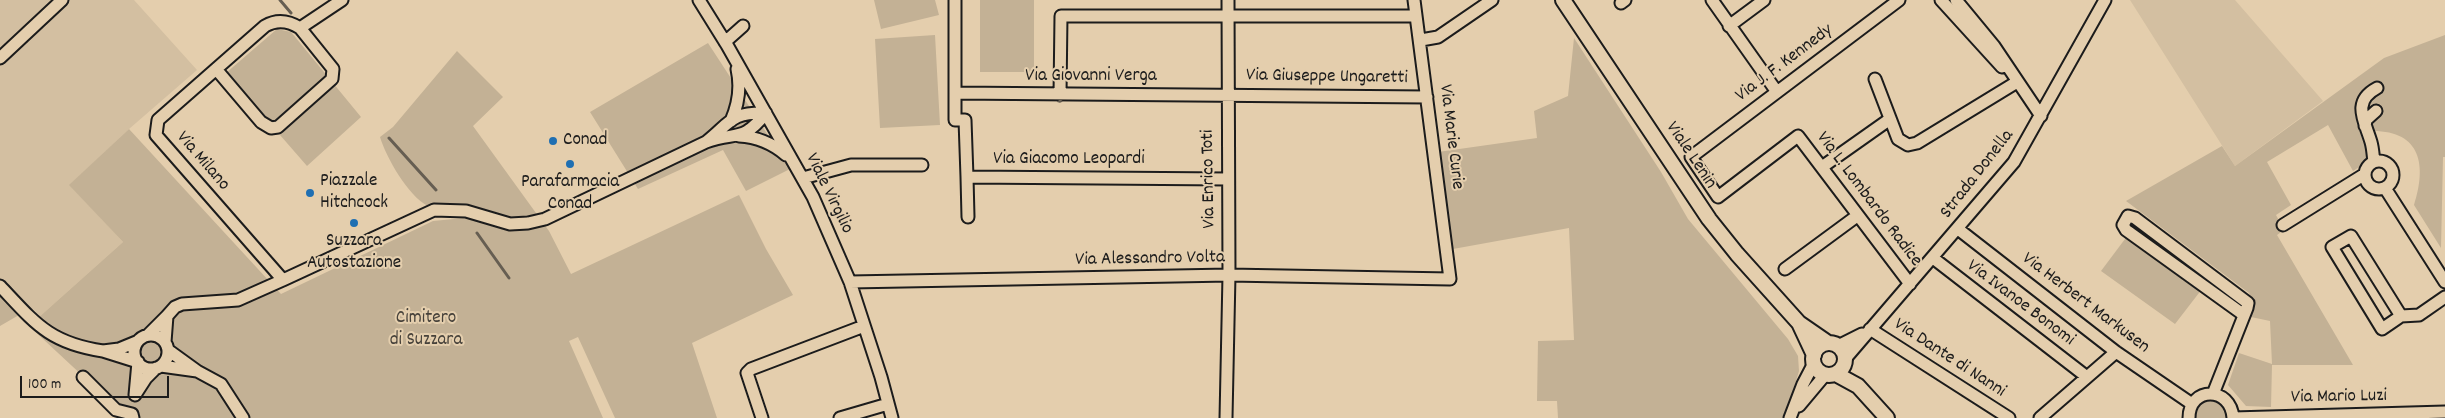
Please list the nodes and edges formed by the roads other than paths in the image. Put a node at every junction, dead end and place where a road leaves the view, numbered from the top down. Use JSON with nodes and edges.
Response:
{"nodes":[{"id":1,"x":62,"y":0,"type":"edge"},
{"id":2,"x":342,"y":0,"type":"edge"},
{"id":3,"x":699,"y":0,"type":"edge"},
{"id":4,"x":955,"y":0,"type":"edge"},
{"id":5,"x":1228,"y":0,"type":"edge"},
{"id":6,"x":1414,"y":0,"type":"edge"},
{"id":7,"x":1492,"y":0,"type":"edge"},
{"id":8,"x":1563,"y":0,"type":"edge"},
{"id":9,"x":1712,"y":0,"type":"edge"},
{"id":10,"x":1764,"y":0,"type":"edge"},
{"id":11,"x":1899,"y":0,"type":"edge"},
{"id":12,"x":1941,"y":0,"type":"edge"},
{"id":13,"x":2105,"y":0,"type":"edge"},
{"id":14,"x":1958,"y":2,"type":"edge"},
{"id":15,"x":1228,"y":15,"type":"junction"},
{"id":16,"x":1416,"y":16,"type":"junction"},
{"id":17,"x":743,"y":26,"type":"dead end"},
{"id":18,"x":1729,"y":26,"type":"junction"},
{"id":19,"x":300,"y":28,"type":"junction"},
{"id":20,"x":1421,"y":40,"type":"junction"},
{"id":21,"x":725,"y":42,"type":"junction"},
{"id":22,"x":734,"y":57,"type":"junction"},
{"id":23,"x":0,"y":58,"type":"edge"},
{"id":24,"x":216,"y":69,"type":"junction"},
{"id":25,"x":1875,"y":79,"type":"dead end"},
{"id":26,"x":2017,"y":82,"type":"junction"},
{"id":27,"x":2376,"y":88,"type":"dead end"},
{"id":28,"x":1777,"y":92,"type":"junction"},
{"id":29,"x":955,"y":93,"type":"junction"},
{"id":30,"x":1060,"y":94,"type":"junction"},
{"id":31,"x":1227,"y":95,"type":"junction"},
{"id":32,"x":1427,"y":96,"type":"junction"},
{"id":33,"x":2376,"y":111,"type":"dead end"},
{"id":34,"x":766,"y":114,"type":"junction"},
{"id":35,"x":2041,"y":116,"type":"junction"},
{"id":36,"x":1890,"y":118,"type":"junction"},
{"id":37,"x":731,"y":121,"type":"junction"},
{"id":38,"x":2365,"y":126,"type":"junction"},
{"id":39,"x":735,"y":136,"type":"junction"},
{"id":40,"x":706,"y":142,"type":"junction"},
{"id":41,"x":1692,"y":157,"type":"joint"},
{"id":42,"x":793,"y":161,"type":"junction"},
{"id":43,"x":2374,"y":162,"type":"junction"},
{"id":44,"x":922,"y":164,"type":"dead end"},
{"id":45,"x":1822,"y":167,"type":"junction"},
{"id":46,"x":2365,"y":174,"type":"junction"},
{"id":47,"x":966,"y":177,"type":"junction"},
{"id":48,"x":803,"y":178,"type":"junction"},
{"id":49,"x":1228,"y":179,"type":"junction"},
{"id":50,"x":2385,"y":188,"type":"junction"},
{"id":51,"x":1857,"y":216,"type":"junction"},
{"id":52,"x":968,"y":217,"type":"dead end"},
{"id":53,"x":2282,"y":225,"type":"dead end"},
{"id":54,"x":1958,"y":229,"type":"junction"},
{"id":55,"x":1933,"y":258,"type":"junction"},
{"id":56,"x":1785,"y":269,"type":"dead end"},
{"id":57,"x":2443,"y":275,"type":"edge"},
{"id":58,"x":1229,"y":276,"type":"junction"},
{"id":59,"x":1450,"y":279,"type":"joint"},
{"id":60,"x":283,"y":280,"type":"junction"},
{"id":61,"x":850,"y":282,"type":"junction"},
{"id":62,"x":1910,"y":284,"type":"junction"},
{"id":63,"x":0,"y":286,"type":"edge"},
{"id":64,"x":2445,"y":297,"type":"edge"},
{"id":65,"x":167,"y":316,"type":"junction"},
{"id":66,"x":2244,"y":316,"type":"junction"},
{"id":67,"x":2401,"y":316,"type":"junction"},
{"id":68,"x":1799,"y":323,"type":"junction"},
{"id":69,"x":864,"y":326,"type":"junction"},
{"id":70,"x":1870,"y":329,"type":"junction"},
{"id":71,"x":148,"y":335,"type":"junction"},
{"id":72,"x":136,"y":342,"type":"junction"},
{"id":73,"x":1833,"y":344,"type":"junction"},
{"id":74,"x":167,"y":346,"type":"junction"},
{"id":75,"x":103,"y":351,"type":"junction"},
{"id":76,"x":2116,"y":352,"type":"junction"},
{"id":77,"x":1814,"y":359,"type":"junction"},
{"id":78,"x":138,"y":362,"type":"junction"},
{"id":79,"x":159,"y":367,"type":"junction"},
{"id":80,"x":1838,"y":368,"type":"junction"},
{"id":81,"x":197,"y":371,"type":"junction"},
{"id":82,"x":2086,"y":377,"type":"junction"},
{"id":83,"x":83,"y":378,"type":"dead end"},
{"id":84,"x":2213,"y":394,"type":"junction"},
{"id":85,"x":135,"y":396,"type":"junction"},
{"id":86,"x":888,"y":404,"type":"junction"},
{"id":87,"x":2192,"y":404,"type":"junction"},
{"id":88,"x":2445,"y":412,"type":"edge"},
{"id":89,"x":133,"y":416,"type":"edge"},
{"id":90,"x":2045,"y":416,"type":"edge"},
{"id":91,"x":243,"y":418,"type":"edge"},
{"id":92,"x":762,"y":418,"type":"edge"},
{"id":93,"x":840,"y":418,"type":"edge"},
{"id":94,"x":892,"y":418,"type":"edge"},
{"id":95,"x":1226,"y":418,"type":"edge"},
{"id":96,"x":1887,"y":418,"type":"edge"},
{"id":97,"x":2009,"y":418,"type":"edge"},
{"id":98,"x":2189,"y":418,"type":"edge"},
{"id":99,"x":2233,"y":418,"type":"edge"}],
"edges":[{"from":1,"to":23,"type":"street"},
{"from":2,"to":19,"type":"street"},
{"from":3,"to":21,"type":"street","name":"Viale Virgilio"},
{"from":4,"to":29,"type":"street"},
{"from":5,"to":15,"type":"street","name":"Via Enrico Toti"},
{"from":6,"to":16,"type":"street","name":"Via Marie Curie"},
{"from":7,"to":20,"type":"street"},
{"from":8,"to":68,"type":"main road","name":"Viale Lenin"},
{"from":9,"to":18,"type":"street"},
{"from":10,"to":18,"type":"street"},
{"from":11,"to":28,"type":"street","name":"Via J. F. Kennedy"},
{"from":12,"to":14,"type":"street"},
{"from":13,"to":35,"type":"street","name":"Strada Donella"},
{"from":14,"to":26,"type":"street"},
{"from":14,"to":26,"type":"street"},
{"from":15,"to":16,"type":"street"},
{"from":15,"to":30,"type":"street"},
{"from":15,"to":31,"type":"street","name":"Via Enrico Toti"},
{"from":16,"to":20,"type":"street","name":"Via Marie Curie"},
{"from":17,"to":21,"type":"street"},
{"from":18,"to":28,"type":"street"},
{"from":19,"to":24,"type":"street","name":"Via Milano"},
{"from":19,"to":24,"type":"street"},
{"from":20,"to":32,"type":"street","name":"Via Marie Curie"},
{"from":21,"to":22,"type":"street","name":"Viale Virgilio"},
{"from":22,"to":34,"type":"street","name":"Viale Virgilio"},
{"from":22,"to":37,"type":"street"},
{"from":24,"to":60,"type":"street","name":"Via Milano"},
{"from":25,"to":36,"type":"street"},
{"from":26,"to":35,"type":"street"},
{"from":26,"to":36,"type":"street"},
{"from":27,"to":38,"type":"street"},
{"from":28,"to":41,"type":"street","name":"Via J. F. Kennedy"},
{"from":29,"to":30,"type":"street","name":"Via Giovanni Verga"},
{"from":29,"to":47,"type":"street","name":"Via Giacomo Leopardi"},
{"from":30,"to":31,"type":"street","name":"Via Giovanni Verga"},
{"from":31,"to":32,"type":"street","name":"Via Giuseppe Ungaretti"},
{"from":31,"to":49,"type":"street","name":"Via Enrico Toti"},
{"from":32,"to":59,"type":"street","name":"Via Marie Curie"},
{"from":33,"to":38,"type":"street"},
{"from":34,"to":37,"type":"street"},
{"from":34,"to":39,"type":"street"},
{"from":34,"to":42,"type":"street","name":"Viale Virgilio"},
{"from":35,"to":54,"type":"street","name":"Strada Donella"},
{"from":36,"to":45,"type":"street"},
{"from":37,"to":40,"type":"street"},
{"from":38,"to":43,"type":"street"},
{"from":39,"to":40,"type":"street"},
{"from":39,"to":42,"type":"street"},
{"from":40,"to":60,"type":"street"},
{"from":41,"to":45,"type":"street","name":"Via L. Lombardo Radice"},
{"from":42,"to":48,"type":"street","name":"Viale Virgilio"},
{"from":43,"to":46,"type":"street"},
{"from":43,"to":50,"type":"street"},
{"from":44,"to":48,"type":"street"},
{"from":45,"to":51,"type":"street","name":"Via L. Lombardo Radice"},
{"from":46,"to":50,"type":"street"},
{"from":46,"to":53,"type":"street"},
{"from":47,"to":49,"type":"street","name":"Via Giacomo Leopardi"},
{"from":47,"to":52,"type":"street"},
{"from":48,"to":61,"type":"street","name":"Viale Virgilio"},
{"from":49,"to":58,"type":"street","name":"Via Enrico Toti"},
{"from":50,"to":57,"type":"street"},
{"from":51,"to":56,"type":"street"},
{"from":51,"to":62,"type":"street","name":"Via L. Lombardo Radice"},
{"from":54,"to":55,"type":"street","name":"Strada Donella"},
{"from":54,"to":76,"type":"street","name":"Via Herbert Markusen"},
{"from":55,"to":62,"type":"street","name":"Strada Donella"},
{"from":55,"to":82,"type":"street","name":"Via Ivanoe Bonomi"},
{"from":58,"to":59,"type":"street","name":"Via Alessandro Volta"},
{"from":58,"to":61,"type":"street","name":"Via Alessandro Volta"},
{"from":58,"to":95,"type":"street","name":"Via Enrico Toti"},
{"from":60,"to":65,"type":"street"},
{"from":61,"to":69,"type":"street","name":"Viale Virgilio"},
{"from":62,"to":70,"type":"street","name":"Strada Donella"},
{"from":63,"to":75,"type":"street"},
{"from":64,"to":67,"type":"street"},
{"from":65,"to":71,"type":"street"},
{"from":65,"to":74,"type":"street"},
{"from":66,"to":66,"type":"street"},
{"from":66,"to":84,"type":"street"},
{"from":67,"to":67,"type":"street"},
{"from":68,"to":73,"type":"main road","name":"Viale Lenin"},
{"from":68,"to":77,"type":"main road","name":"Viale Lenin"},
{"from":69,"to":86,"type":"street","name":"Viale Virgilio"},
{"from":69,"to":92,"type":"street"},
{"from":70,"to":73,"type":"street"},
{"from":70,"to":80,"type":"street","name":"Strada Donella"},
{"from":70,"to":97,"type":"street","name":"Via Dante di Nanni"},
{"from":71,"to":72,"type":"street"},
{"from":71,"to":74,"type":"street"},
{"from":72,"to":75,"type":"street"},
{"from":72,"to":78,"type":"street"},
{"from":73,"to":77,"type":"main road"},
{"from":73,"to":80,"type":"main road","name":"Viale Lenin"},
{"from":74,"to":79,"type":"street"},
{"from":74,"to":81,"type":"street"},
{"from":75,"to":78,"type":"street"},
{"from":76,"to":82,"type":"street"},
{"from":76,"to":87,"type":"street","name":"Via Herbert Markusen"},
{"from":77,"to":80,"type":"main road","name":"Viale Lenin"},
{"from":77,"to":80,"type":"street","name":"Strada Donella"},
{"from":78,"to":79,"type":"street"},
{"from":78,"to":85,"type":"street"},
{"from":79,"to":81,"type":"street"},
{"from":79,"to":85,"type":"street"},
{"from":80,"to":96,"type":"main road","name":"Viale Lenin"},
{"from":81,"to":91,"type":"street"},
{"from":82,"to":90,"type":"street"},
{"from":83,"to":89,"type":"street"},
{"from":84,"to":87,"type":"street"},
{"from":84,"to":99,"type":"street"},
{"from":85,"to":89,"type":"street"},
{"from":86,"to":93,"type":"street"},
{"from":86,"to":94,"type":"street","name":"Viale Virgilio"},
{"from":87,"to":98,"type":"street"},
{"from":88,"to":99,"type":"street","name":"Via Mario Luzi"}]}
